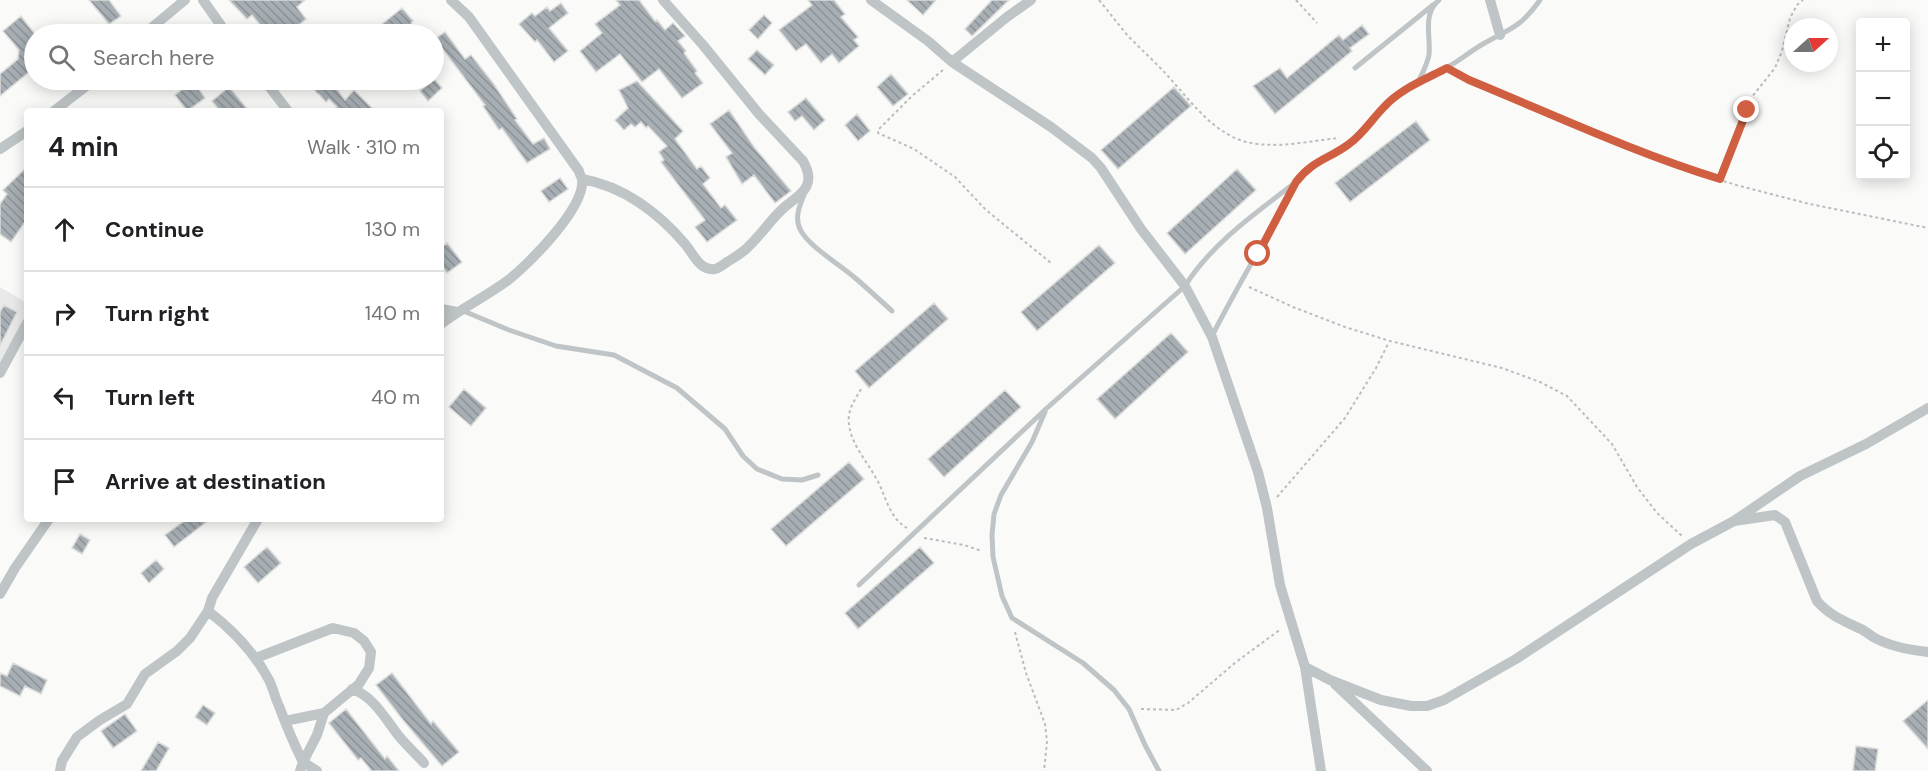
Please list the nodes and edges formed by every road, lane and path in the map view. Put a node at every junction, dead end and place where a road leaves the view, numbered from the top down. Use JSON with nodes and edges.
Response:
{"nodes":[{"id":1,"x":185,"y":0,"type":"edge"},
{"id":2,"x":202,"y":0,"type":"edge"},
{"id":3,"x":451,"y":0,"type":"edge"},
{"id":4,"x":663,"y":0,"type":"edge"},
{"id":5,"x":871,"y":0,"type":"edge"},
{"id":6,"x":1031,"y":0,"type":"edge"},
{"id":7,"x":1099,"y":0,"type":"edge"},
{"id":8,"x":1296,"y":0,"type":"edge"},
{"id":9,"x":1439,"y":0,"type":"edge"},
{"id":10,"x":1490,"y":0,"type":"edge"},
{"id":11,"x":1540,"y":0,"type":"edge"},
{"id":12,"x":1803,"y":0,"type":"edge"},
{"id":13,"x":1433,"y":5,"type":"junction"},
{"id":14,"x":1317,"y":23,"type":"dead end"},
{"id":15,"x":156,"y":24,"type":"edge"},
{"id":16,"x":220,"y":24,"type":"edge"},
{"id":17,"x":1500,"y":35,"type":"junction"},
{"id":18,"x":952,"y":62,"type":"junction"},
{"id":19,"x":1354,"y":68,"type":"dead end"},
{"id":20,"x":1447,"y":68,"type":"junction"},
{"id":21,"x":1417,"y":84,"type":"junction"},
{"id":22,"x":81,"y":90,"type":"edge"},
{"id":23,"x":272,"y":90,"type":"edge"},
{"id":24,"x":58,"y":108,"type":"edge"},
{"id":25,"x":286,"y":108,"type":"edge"},
{"id":26,"x":24,"y":133,"type":"edge"},
{"id":27,"x":1358,"y":137,"type":"junction"},
{"id":28,"x":0,"y":149,"type":"edge"},
{"id":29,"x":582,"y":179,"type":"junction"},
{"id":30,"x":1720,"y":179,"type":"junction"},
{"id":31,"x":1296,"y":182,"type":"junction"},
{"id":32,"x":805,"y":191,"type":"junction"},
{"id":33,"x":1928,"y":228,"type":"edge"},
{"id":34,"x":1051,"y":263,"type":"dead end"},
{"id":35,"x":1240,"y":282,"type":"junction"},
{"id":36,"x":1185,"y":286,"type":"junction"},
{"id":37,"x":444,"y":309,"type":"edge"},
{"id":38,"x":458,"y":311,"type":"junction"},
{"id":39,"x":892,"y":311,"type":"dead end"},
{"id":40,"x":444,"y":322,"type":"edge"},
{"id":41,"x":24,"y":328,"type":"edge"},
{"id":42,"x":1212,"y":337,"type":"junction"},
{"id":43,"x":1390,"y":341,"type":"junction"},
{"id":44,"x":0,"y":373,"type":"edge"},
{"id":45,"x":861,"y":389,"type":"dead end"},
{"id":46,"x":1047,"y":408,"type":"junction"},
{"id":47,"x":1928,"y":408,"type":"edge"},
{"id":48,"x":818,"y":476,"type":"dead end"},
{"id":49,"x":1267,"y":508,"type":"junction"},
{"id":50,"x":1734,"y":521,"type":"junction"},
{"id":51,"x":47,"y":522,"type":"edge"},
{"id":52,"x":256,"y":522,"type":"edge"},
{"id":53,"x":913,"y":535,"type":"junction"},
{"id":54,"x":1691,"y":544,"type":"junction"},
{"id":55,"x":993,"y":557,"type":"junction"},
{"id":56,"x":859,"y":585,"type":"dead end"},
{"id":57,"x":0,"y":594,"type":"edge"},
{"id":58,"x":208,"y":611,"type":"junction"},
{"id":59,"x":1012,"y":618,"type":"junction"},
{"id":60,"x":1290,"y":622,"type":"junction"},
{"id":61,"x":1928,"y":652,"type":"edge"},
{"id":62,"x":256,"y":658,"type":"junction"},
{"id":63,"x":1305,"y":668,"type":"junction"},
{"id":64,"x":1330,"y":680,"type":"junction"},
{"id":65,"x":352,"y":689,"type":"junction"},
{"id":66,"x":1129,"y":709,"type":"junction"},
{"id":67,"x":324,"y":713,"type":"junction"},
{"id":68,"x":285,"y":721,"type":"junction"},
{"id":69,"x":424,"y":763,"type":"dead end"},
{"id":70,"x":301,"y":766,"type":"edge"},
{"id":71,"x":60,"y":771,"type":"edge"},
{"id":72,"x":317,"y":771,"type":"edge"},
{"id":73,"x":1044,"y":771,"type":"edge"},
{"id":74,"x":1159,"y":771,"type":"edge"},
{"id":75,"x":1321,"y":771,"type":"edge"},
{"id":76,"x":1427,"y":771,"type":"edge"}],
"edges":[{"from":1,"to":15,"type":"street"},
{"from":2,"to":16,"type":"street"},
{"from":3,"to":29,"type":"street"},
{"from":4,"to":32,"type":"street"},
{"from":5,"to":18,"type":"street"},
{"from":6,"to":18,"type":"street"},
{"from":7,"to":27,"type":"path"},
{"from":8,"to":14,"type":"path"},
{"from":9,"to":13,"type":"lane"},
{"from":10,"to":17,"type":"street"},
{"from":11,"to":17,"type":"lane"},
{"from":12,"to":30,"type":"path"},
{"from":13,"to":19,"type":"lane"},
{"from":13,"to":21,"type":"lane"},
{"from":17,"to":20,"type":"lane"},
{"from":18,"to":34,"type":"path"},
{"from":18,"to":36,"type":"street"},
{"from":20,"to":21,"type":"lane"},
{"from":20,"to":30,"type":"path"},
{"from":21,"to":27,"type":"lane"},
{"from":22,"to":24,"type":"street"},
{"from":23,"to":25,"type":"street"},
{"from":26,"to":28,"type":"street"},
{"from":27,"to":31,"type":"lane"},
{"from":29,"to":32,"type":"street"},
{"from":29,"to":38,"type":"street"},
{"from":30,"to":33,"type":"path"},
{"from":31,"to":35,"type":"lane"},
{"from":31,"to":36,"type":"lane"},
{"from":32,"to":39,"type":"lane"},
{"from":35,"to":42,"type":"lane"},
{"from":35,"to":43,"type":"path"},
{"from":36,"to":42,"type":"street"},
{"from":36,"to":46,"type":"lane"},
{"from":37,"to":38,"type":"street"},
{"from":38,"to":40,"type":"street"},
{"from":38,"to":48,"type":"lane"},
{"from":41,"to":44,"type":"street"},
{"from":42,"to":49,"type":"street"},
{"from":43,"to":49,"type":"path"},
{"from":43,"to":54,"type":"path"},
{"from":45,"to":53,"type":"path"},
{"from":46,"to":53,"type":"lane"},
{"from":46,"to":55,"type":"lane"},
{"from":47,"to":50,"type":"street"},
{"from":49,"to":60,"type":"street"},
{"from":50,"to":54,"type":"street"},
{"from":50,"to":61,"type":"street"},
{"from":51,"to":57,"type":"street"},
{"from":52,"to":58,"type":"street"},
{"from":53,"to":55,"type":"path"},
{"from":53,"to":56,"type":"lane"},
{"from":54,"to":64,"type":"street"},
{"from":55,"to":59,"type":"lane"},
{"from":58,"to":62,"type":"street"},
{"from":58,"to":71,"type":"street"},
{"from":59,"to":66,"type":"lane"},
{"from":59,"to":73,"type":"path"},
{"from":60,"to":63,"type":"street"},
{"from":60,"to":66,"type":"path"},
{"from":62,"to":65,"type":"street"},
{"from":62,"to":68,"type":"street"},
{"from":63,"to":64,"type":"street"},
{"from":63,"to":75,"type":"street"},
{"from":64,"to":76,"type":"street"},
{"from":65,"to":67,"type":"street"},
{"from":65,"to":69,"type":"street"},
{"from":66,"to":74,"type":"lane"},
{"from":67,"to":68,"type":"street"},
{"from":67,"to":70,"type":"street"},
{"from":68,"to":70,"type":"street"},
{"from":70,"to":72,"type":"street"}]}
